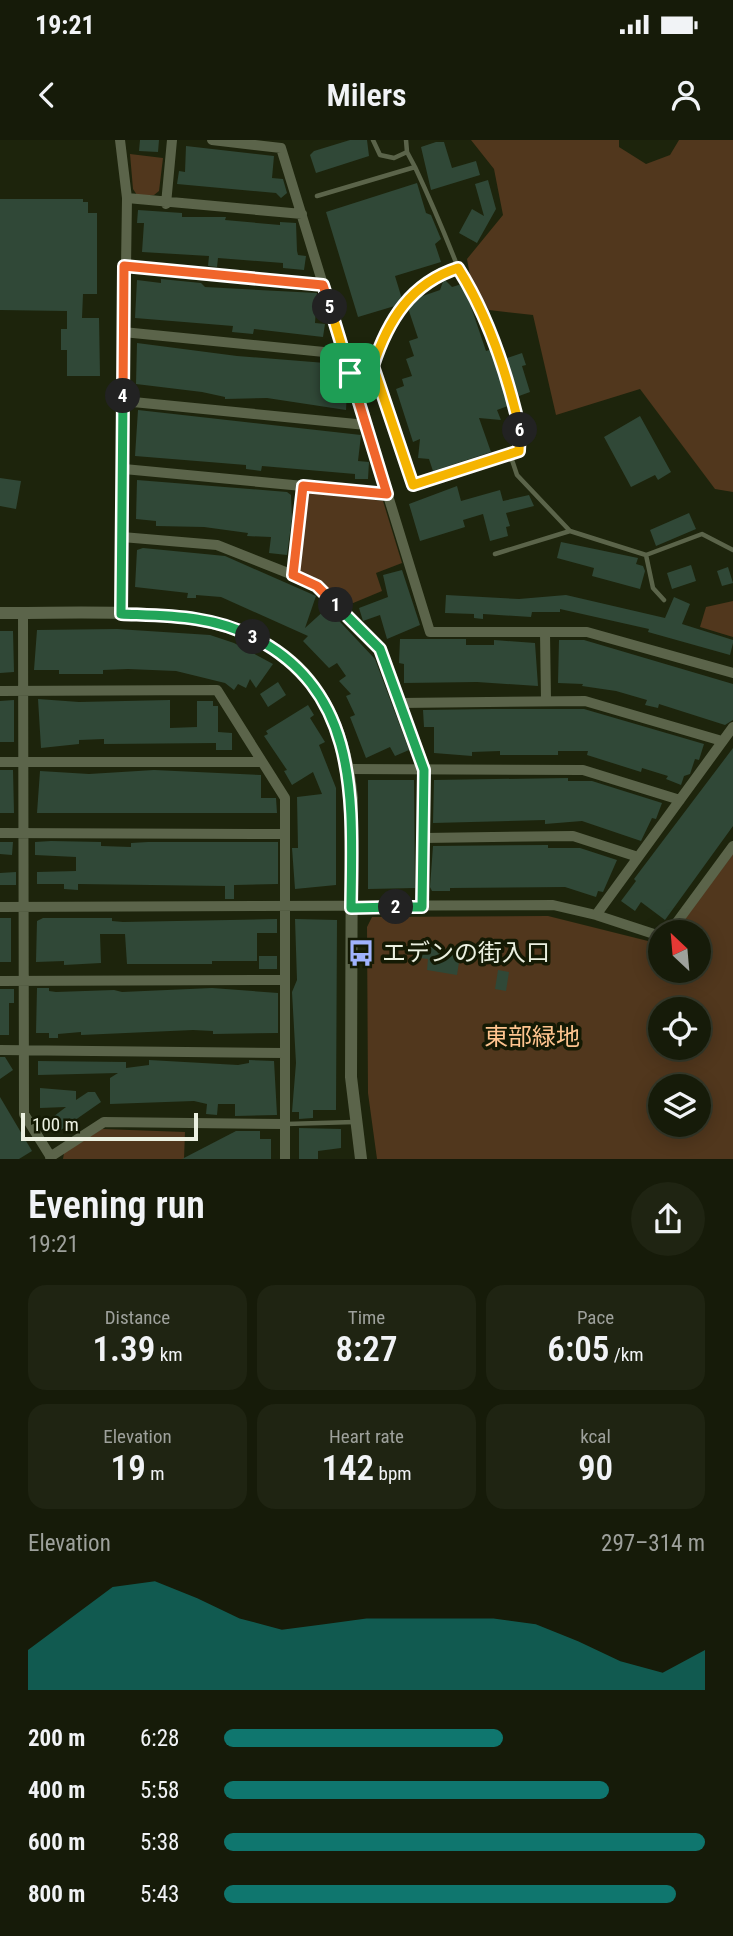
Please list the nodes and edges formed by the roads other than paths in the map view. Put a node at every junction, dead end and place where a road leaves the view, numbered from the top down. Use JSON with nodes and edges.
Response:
{"nodes":[{"id":1,"x":120,"y":140,"type":"edge"},
{"id":2,"x":172,"y":140,"type":"edge"},
{"id":3,"x":212,"y":140,"type":"edge"},
{"id":4,"x":373,"y":140,"type":"edge"},
{"id":5,"x":405,"y":140,"type":"edge"},
{"id":6,"x":407,"y":152,"type":"junction"},
{"id":7,"x":415,"y":166,"type":"junction"},
{"id":8,"x":317,"y":196,"type":"dead end"},
{"id":9,"x":127,"y":198,"type":"junction"},
{"id":10,"x":166,"y":204,"type":"junction"},
{"id":11,"x":302,"y":214,"type":"junction"},
{"id":12,"x":124,"y":266,"type":"junction"},
{"id":13,"x":458,"y":268,"type":"junction"},
{"id":14,"x":323,"y":285,"type":"junction"},
{"id":15,"x":123,"y":332,"type":"junction"},
{"id":16,"x":344,"y":354,"type":"junction"},
{"id":17,"x":373,"y":366,"type":"junction"},
{"id":18,"x":350,"y":373,"type":"junction"},
{"id":19,"x":123,"y":401,"type":"junction"},
{"id":20,"x":366,"y":425,"type":"junction"},
{"id":21,"x":510,"y":454,"type":"junction"},
{"id":22,"x":124,"y":468,"type":"junction"},
{"id":23,"x":303,"y":486,"type":"junction"},
{"id":24,"x":387,"y":494,"type":"junction"},
{"id":25,"x":570,"y":531,"type":"junction"},
{"id":26,"x":122,"y":537,"type":"junction"},
{"id":27,"x":733,"y":550,"type":"edge"},
{"id":28,"x":495,"y":554,"type":"dead end"},
{"id":29,"x":646,"y":555,"type":"junction"},
{"id":30,"x":293,"y":575,"type":"junction"},
{"id":31,"x":664,"y":600,"type":"dead end"},
{"id":32,"x":0,"y":613,"type":"edge"},
{"id":33,"x":23,"y":613,"type":"junction"},
{"id":34,"x":121,"y":614,"type":"junction"},
{"id":35,"x":545,"y":633,"type":"junction"},
{"id":36,"x":733,"y":673,"type":"edge"},
{"id":37,"x":0,"y":691,"type":"edge"},
{"id":38,"x":23,"y":691,"type":"junction"},
{"id":39,"x":546,"y":700,"type":"junction"},
{"id":40,"x":400,"y":703,"type":"junction"},
{"id":41,"x":733,"y":727,"type":"edge"},
{"id":42,"x":722,"y":741,"type":"junction"},
{"id":43,"x":0,"y":762,"type":"edge"},
{"id":44,"x":23,"y":762,"type":"junction"},
{"id":45,"x":262,"y":762,"type":"junction"},
{"id":46,"x":349,"y":769,"type":"junction"},
{"id":47,"x":424,"y":770,"type":"junction"},
{"id":48,"x":680,"y":800,"type":"junction"},
{"id":49,"x":0,"y":833,"type":"edge"},
{"id":50,"x":23,"y":833,"type":"junction"},
{"id":51,"x":285,"y":834,"type":"junction"},
{"id":52,"x":424,"y":838,"type":"junction"},
{"id":53,"x":733,"y":846,"type":"edge"},
{"id":54,"x":638,"y":857,"type":"junction"},
{"id":55,"x":0,"y":907,"type":"edge"},
{"id":56,"x":23,"y":907,"type":"junction"},
{"id":57,"x":422,"y":907,"type":"junction"},
{"id":58,"x":285,"y":908,"type":"junction"},
{"id":59,"x":351,"y":908,"type":"junction"},
{"id":60,"x":596,"y":915,"type":"junction"},
{"id":61,"x":679,"y":920,"type":"edge"},
{"id":62,"x":648,"y":932,"type":"edge"},
{"id":63,"x":285,"y":980,"type":"junction"},
{"id":64,"x":0,"y":981,"type":"edge"},
{"id":65,"x":23,"y":981,"type":"junction"},
{"id":66,"x":0,"y":1050,"type":"edge"},
{"id":67,"x":23,"y":1051,"type":"junction"},
{"id":68,"x":285,"y":1053,"type":"junction"},
{"id":69,"x":355,"y":1122,"type":"junction"},
{"id":70,"x":284,"y":1124,"type":"junction"},
{"id":71,"x":51,"y":1158,"type":"edge"},
{"id":72,"x":285,"y":1159,"type":"edge"},
{"id":73,"x":361,"y":1159,"type":"edge"}],
"edges":[{"from":1,"to":9,"type":"street"},
{"from":2,"to":10,"type":"street"},
{"from":3,"to":11,"type":"street"},
{"from":4,"to":6,"type":"lane"},
{"from":5,"to":6,"type":"lane"},
{"from":6,"to":7,"type":"lane"},
{"from":7,"to":8,"type":"lane"},
{"from":7,"to":13,"type":"lane"},
{"from":9,"to":10,"type":"street"},
{"from":9,"to":12,"type":"street"},
{"from":10,"to":11,"type":"street"},
{"from":11,"to":14,"type":"street"},
{"from":12,"to":14,"type":"street"},
{"from":12,"to":15,"type":"street"},
{"from":13,"to":17,"type":"lane"},
{"from":13,"to":21,"type":"lane"},
{"from":14,"to":16,"type":"street"},
{"from":15,"to":16,"type":"street"},
{"from":15,"to":19,"type":"street"},
{"from":16,"to":18,"type":"street"},
{"from":17,"to":18,"type":"lane"},
{"from":17,"to":21,"type":"lane"},
{"from":18,"to":20,"type":"street"},
{"from":19,"to":20,"type":"street"},
{"from":19,"to":22,"type":"street"},
{"from":20,"to":24,"type":"street"},
{"from":21,"to":25,"type":"lane"},
{"from":22,"to":23,"type":"street"},
{"from":22,"to":26,"type":"street"},
{"from":23,"to":24,"type":"street"},
{"from":23,"to":30,"type":"street"},
{"from":24,"to":35,"type":"street"},
{"from":25,"to":28,"type":"lane"},
{"from":25,"to":29,"type":"lane"},
{"from":26,"to":30,"type":"street"},
{"from":26,"to":34,"type":"street"},
{"from":27,"to":29,"type":"lane"},
{"from":29,"to":31,"type":"lane"},
{"from":30,"to":40,"type":"street"},
{"from":32,"to":33,"type":"street"},
{"from":33,"to":34,"type":"street"},
{"from":33,"to":38,"type":"street"},
{"from":34,"to":46,"type":"street"},
{"from":35,"to":36,"type":"street"},
{"from":35,"to":39,"type":"street"},
{"from":37,"to":38,"type":"street"},
{"from":38,"to":44,"type":"street"},
{"from":38,"to":45,"type":"street"},
{"from":39,"to":40,"type":"street"},
{"from":39,"to":42,"type":"street"},
{"from":40,"to":47,"type":"street"},
{"from":41,"to":42,"type":"street"},
{"from":42,"to":48,"type":"street"},
{"from":43,"to":44,"type":"street"},
{"from":44,"to":45,"type":"street"},
{"from":44,"to":50,"type":"street"},
{"from":45,"to":51,"type":"street"},
{"from":46,"to":47,"type":"street"},
{"from":46,"to":59,"type":"street"},
{"from":47,"to":48,"type":"street"},
{"from":47,"to":52,"type":"street"},
{"from":48,"to":54,"type":"street"},
{"from":49,"to":50,"type":"street"},
{"from":50,"to":51,"type":"street"},
{"from":50,"to":56,"type":"street"},
{"from":51,"to":58,"type":"street"},
{"from":52,"to":54,"type":"street"},
{"from":52,"to":57,"type":"street"},
{"from":53,"to":61,"type":"street"},
{"from":54,"to":60,"type":"street"},
{"from":55,"to":56,"type":"street"},
{"from":56,"to":58,"type":"street"},
{"from":56,"to":65,"type":"street"},
{"from":57,"to":59,"type":"street"},
{"from":57,"to":60,"type":"street"},
{"from":58,"to":59,"type":"street"},
{"from":58,"to":63,"type":"street"},
{"from":59,"to":69,"type":"street"},
{"from":60,"to":62,"type":"street"},
{"from":63,"to":65,"type":"street"},
{"from":63,"to":68,"type":"street"},
{"from":64,"to":65,"type":"street"},
{"from":65,"to":67,"type":"street"},
{"from":66,"to":67,"type":"street"},
{"from":67,"to":68,"type":"street"},
{"from":67,"to":71,"type":"street"},
{"from":68,"to":70,"type":"street"},
{"from":69,"to":70,"type":"lane"},
{"from":69,"to":73,"type":"street"},
{"from":70,"to":71,"type":"street"},
{"from":70,"to":72,"type":"street"}]}
